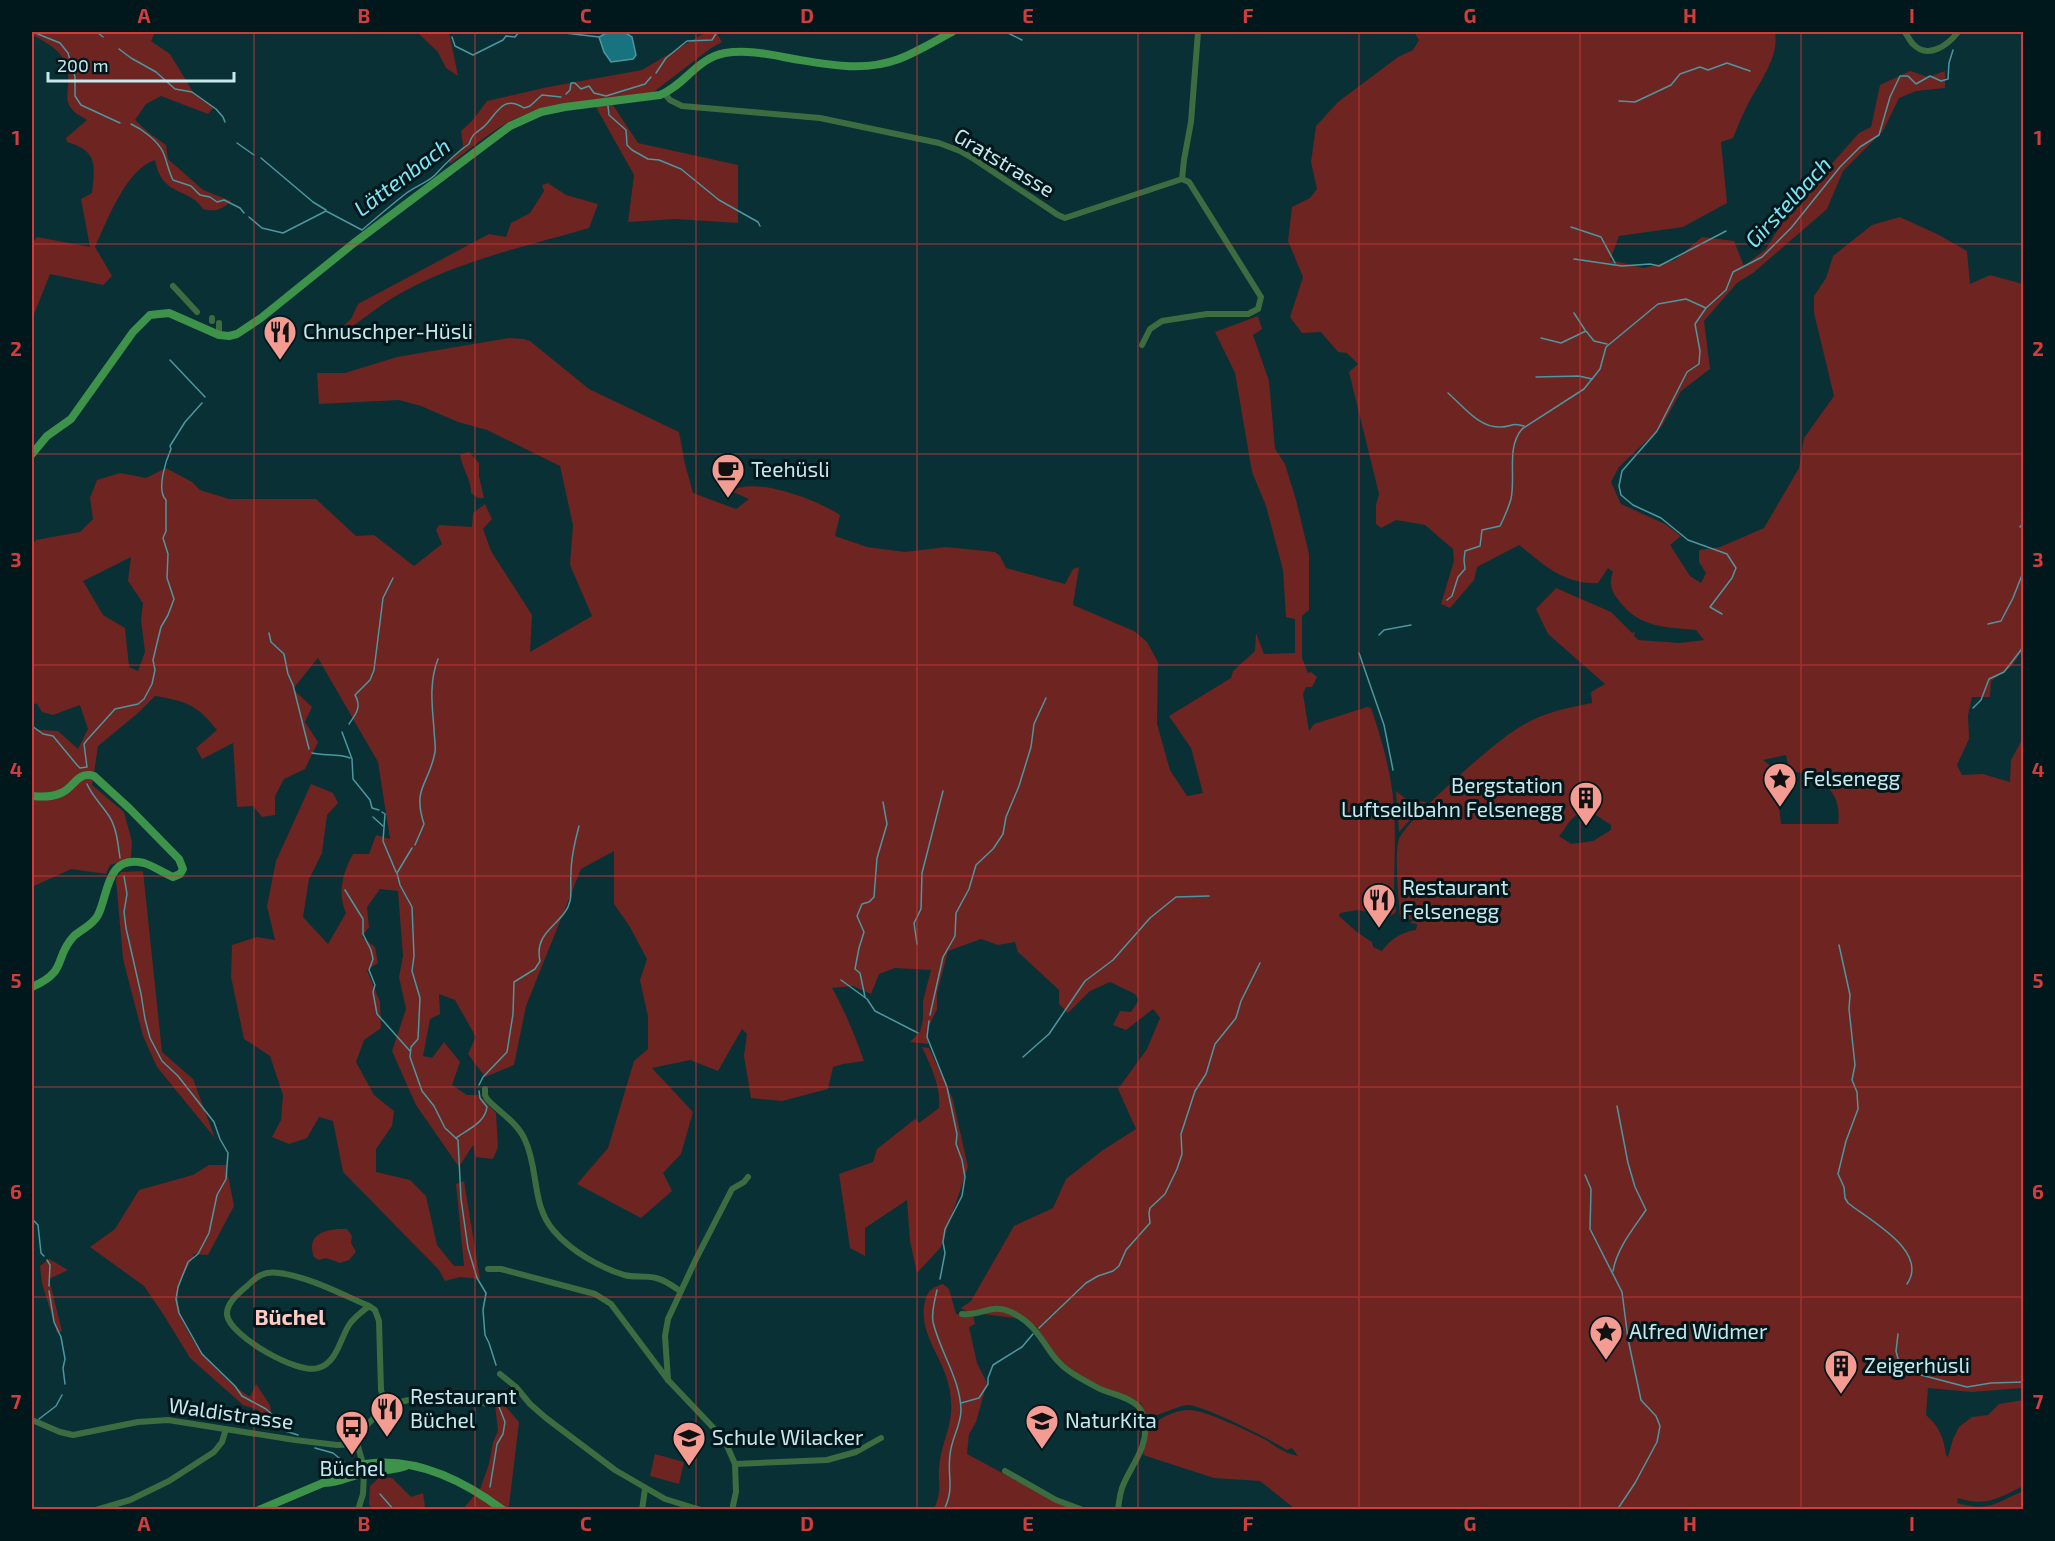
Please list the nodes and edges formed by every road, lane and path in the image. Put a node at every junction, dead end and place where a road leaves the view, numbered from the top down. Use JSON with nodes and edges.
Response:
{"nodes":[{"id":1,"x":952,"y":32,"type":"edge"},
{"id":2,"x":1198,"y":32,"type":"edge"},
{"id":3,"x":1905,"y":32,"type":"edge"},
{"id":4,"x":1958,"y":32,"type":"edge"},
{"id":5,"x":664,"y":93,"type":"junction"},
{"id":6,"x":1182,"y":179,"type":"junction"},
{"id":7,"x":173,"y":286,"type":"dead end"},
{"id":8,"x":197,"y":312,"type":"dead end"},
{"id":9,"x":219,"y":323,"type":"dead end"},
{"id":10,"x":219,"y":335,"type":"junction"},
{"id":11,"x":1142,"y":345,"type":"dead end"},
{"id":12,"x":32,"y":454,"type":"edge"},
{"id":13,"x":32,"y":796,"type":"edge"},
{"id":14,"x":32,"y":987,"type":"edge"},
{"id":15,"x":485,"y":1089,"type":"dead end"},
{"id":16,"x":748,"y":1177,"type":"dead end"},
{"id":17,"x":488,"y":1269,"type":"dead end"},
{"id":18,"x":680,"y":1291,"type":"junction"},
{"id":19,"x":369,"y":1306,"type":"junction"},
{"id":20,"x":962,"y":1314,"type":"dead end"},
{"id":21,"x":500,"y":1374,"type":"dead end"},
{"id":22,"x":668,"y":1380,"type":"junction"},
{"id":23,"x":490,"y":1404,"type":"dead end"},
{"id":24,"x":386,"y":1407,"type":"junction"},
{"id":25,"x":32,"y":1420,"type":"edge"},
{"id":26,"x":226,"y":1429,"type":"junction"},
{"id":27,"x":881,"y":1438,"type":"dead end"},
{"id":28,"x":358,"y":1444,"type":"junction"},
{"id":29,"x":735,"y":1464,"type":"junction"},
{"id":30,"x":363,"y":1469,"type":"junction"},
{"id":31,"x":1005,"y":1471,"type":"dead end"},
{"id":32,"x":645,"y":1489,"type":"junction"},
{"id":33,"x":96,"y":1509,"type":"edge"},
{"id":34,"x":259,"y":1509,"type":"edge"},
{"id":35,"x":358,"y":1509,"type":"edge"},
{"id":36,"x":503,"y":1509,"type":"edge"},
{"id":37,"x":642,"y":1509,"type":"edge"},
{"id":38,"x":700,"y":1509,"type":"edge"},
{"id":39,"x":732,"y":1509,"type":"edge"},
{"id":40,"x":1083,"y":1509,"type":"edge"},
{"id":41,"x":1118,"y":1509,"type":"edge"}],
"edges":[{"from":1,"to":5,"type":"street"},
{"from":2,"to":6,"type":"street"},
{"from":3,"to":4,"type":"street"},
{"from":5,"to":6,"type":"street","name":"Gratstrasse"},
{"from":5,"to":10,"type":"street"},
{"from":6,"to":11,"type":"street"},
{"from":7,"to":8,"type":"street"},
{"from":9,"to":10,"type":"street"},
{"from":10,"to":12,"type":"street"},
{"from":13,"to":14,"type":"street"},
{"from":15,"to":18,"type":"street"},
{"from":16,"to":18,"type":"street"},
{"from":17,"to":22,"type":"street"},
{"from":18,"to":22,"type":"street"},
{"from":19,"to":19,"type":"street"},
{"from":19,"to":24,"type":"street"},
{"from":20,"to":41,"type":"street"},
{"from":21,"to":32,"type":"street"},
{"from":22,"to":29,"type":"street"},
{"from":23,"to":24,"type":"street"},
{"from":24,"to":28,"type":"street"},
{"from":25,"to":26,"type":"street","name":"Waldistrasse"},
{"from":26,"to":28,"type":"street","name":"Waldistrasse"},
{"from":26,"to":33,"type":"street"},
{"from":27,"to":29,"type":"street"},
{"from":28,"to":30,"type":"street"},
{"from":29,"to":39,"type":"street"},
{"from":30,"to":34,"type":"street"},
{"from":30,"to":35,"type":"street"},
{"from":30,"to":36,"type":"street"},
{"from":31,"to":40,"type":"street"},
{"from":32,"to":37,"type":"street"},
{"from":32,"to":38,"type":"street"}]}
